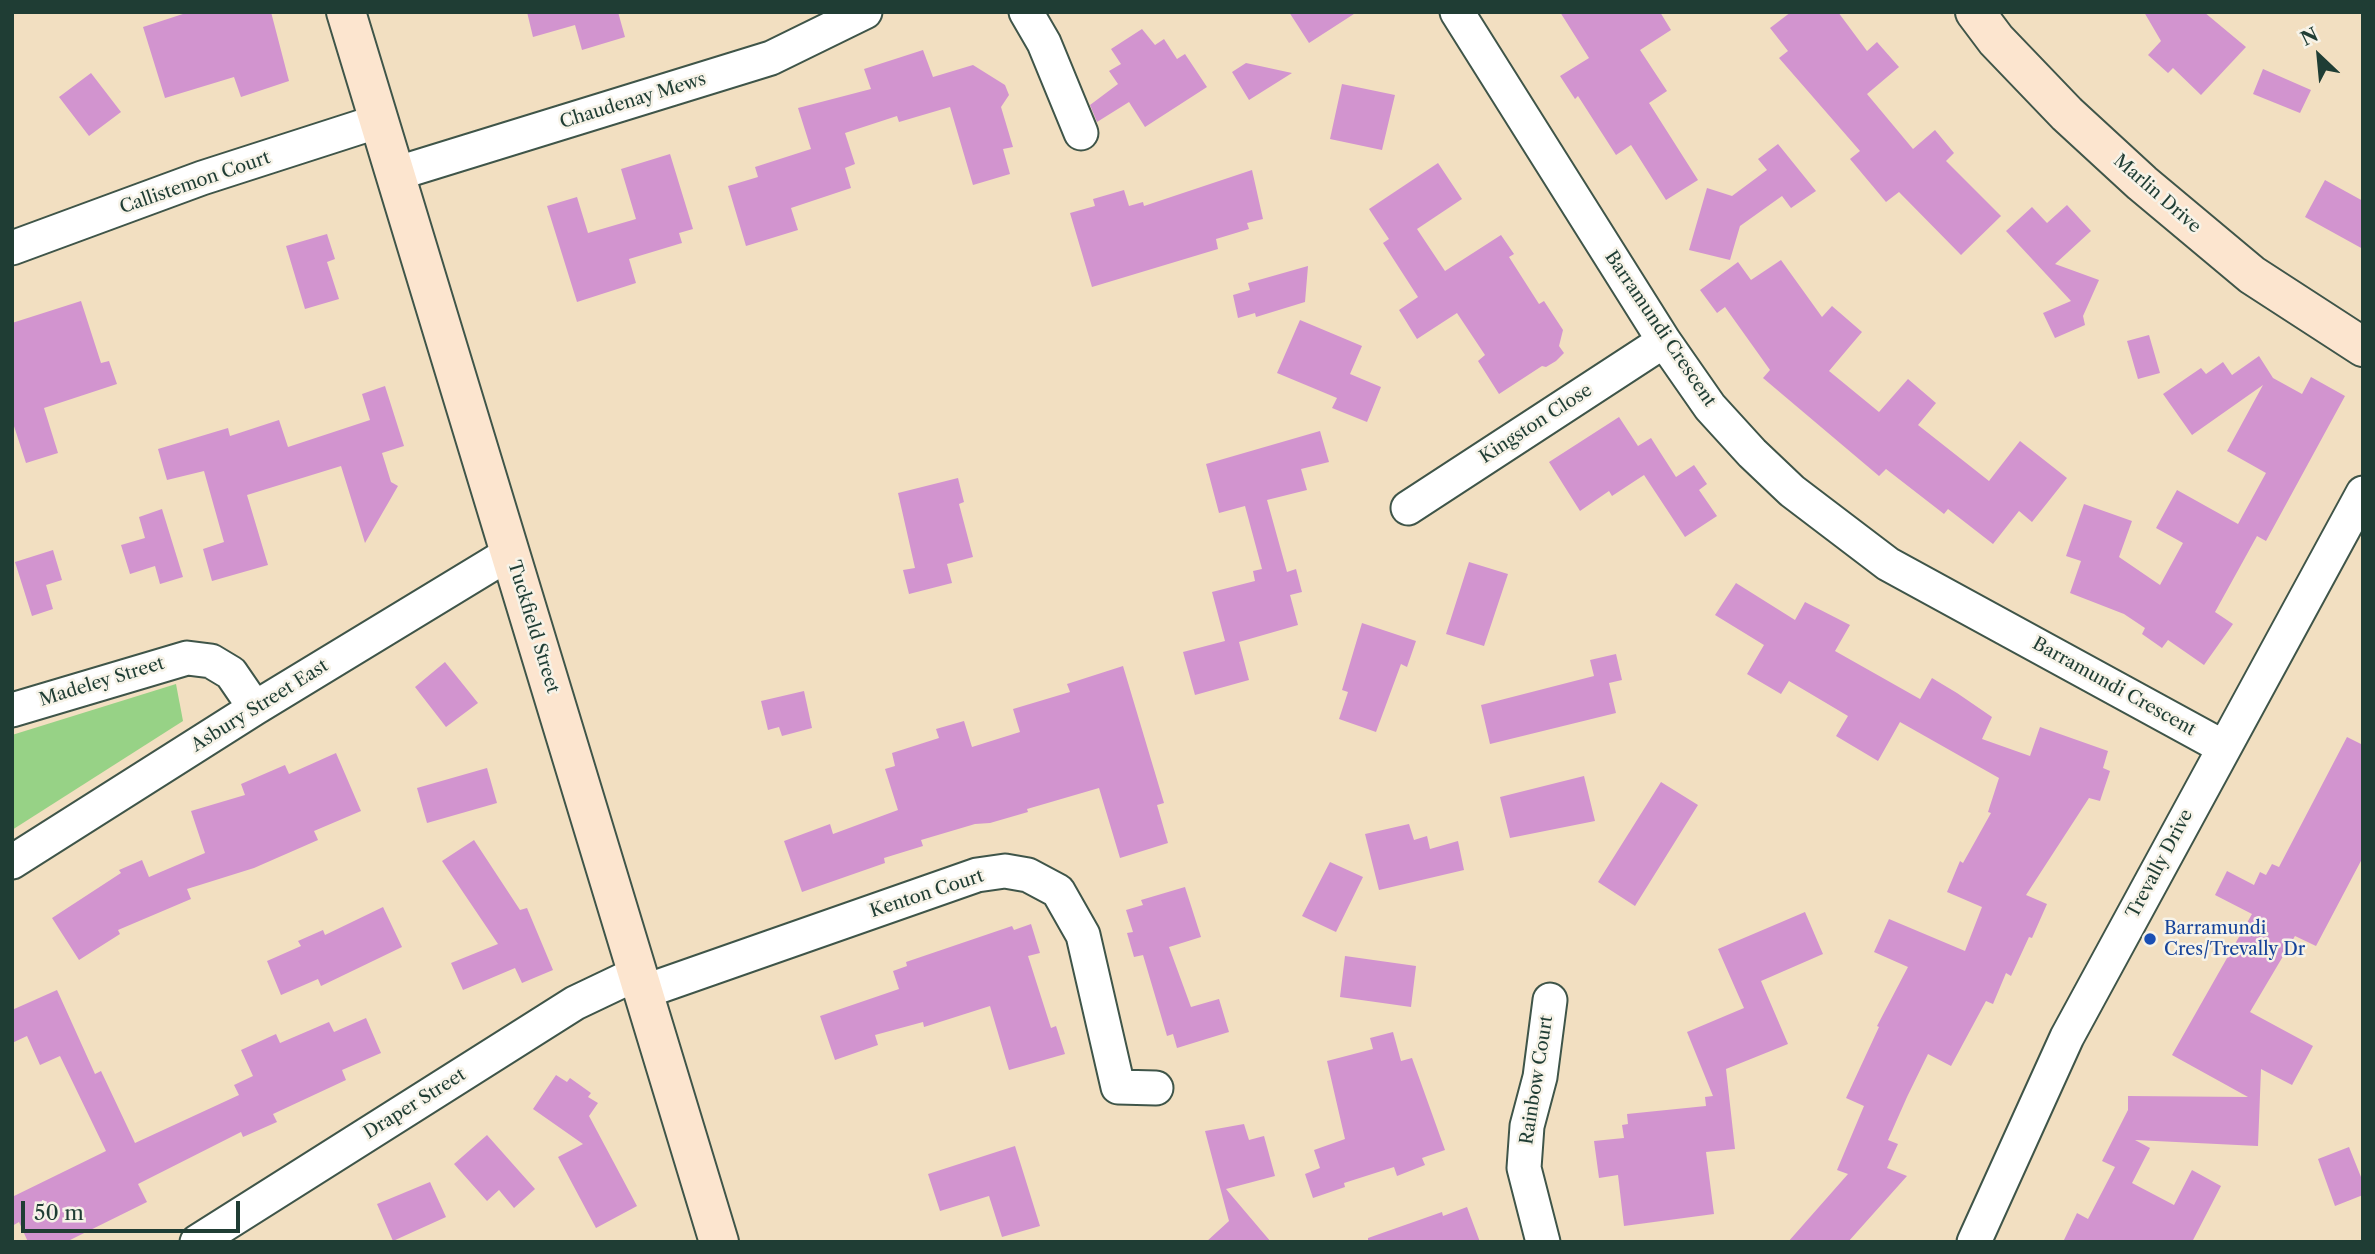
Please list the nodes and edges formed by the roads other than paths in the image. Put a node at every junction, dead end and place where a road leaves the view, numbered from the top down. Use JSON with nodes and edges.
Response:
{"nodes":[{"id":1,"x":346,"y":12,"type":"edge"},
{"id":2,"x":865,"y":12,"type":"edge"},
{"id":3,"x":1026,"y":12,"type":"edge"},
{"id":4,"x":1457,"y":12,"type":"edge"},
{"id":5,"x":1975,"y":12,"type":"edge"},
{"id":6,"x":379,"y":121,"type":"junction"},
{"id":7,"x":1081,"y":133,"type":"dead end"},
{"id":8,"x":395,"y":174,"type":"junction"},
{"id":9,"x":12,"y":248,"type":"edge"},
{"id":10,"x":1664,"y":341,"type":"junction"},
{"id":11,"x":2363,"y":347,"type":"edge"},
{"id":12,"x":2363,"y":493,"type":"edge"},
{"id":13,"x":1408,"y":508,"type":"dead end"},
{"id":14,"x":510,"y":553,"type":"junction"},
{"id":15,"x":255,"y":708,"type":"junction"},
{"id":16,"x":12,"y":710,"type":"edge"},
{"id":17,"x":2223,"y":747,"type":"junction"},
{"id":18,"x":12,"y":862,"type":"edge"},
{"id":19,"x":641,"y":982,"type":"junction"},
{"id":20,"x":1550,"y":1000,"type":"dead end"},
{"id":21,"x":1156,"y":1088,"type":"dead end"},
{"id":22,"x":197,"y":1242,"type":"edge"},
{"id":23,"x":719,"y":1242,"type":"edge"},
{"id":24,"x":1543,"y":1242,"type":"edge"},
{"id":25,"x":1974,"y":1242,"type":"edge"}],
"edges":[{"from":1,"to":6,"type":"main road","name":"Tuckfield Street"},
{"from":2,"to":8,"type":"street","name":"Chaudenay Mews"},
{"from":3,"to":7,"type":"street"},
{"from":4,"to":10,"type":"street","name":"Barramundi Crescent"},
{"from":5,"to":11,"type":"main road","name":"Marlin Drive"},
{"from":6,"to":8,"type":"main road","name":"Tuckfield Street"},
{"from":6,"to":9,"type":"street","name":"Callistemon Court"},
{"from":8,"to":14,"type":"main road","name":"Tuckfield Street"},
{"from":10,"to":13,"type":"street","name":"Kingston Close"},
{"from":10,"to":17,"type":"street","name":"Barramundi Crescent"},
{"from":12,"to":17,"type":"street","name":"Trevally Drive"},
{"from":14,"to":15,"type":"street","name":"Asbury Street East"},
{"from":14,"to":19,"type":"main road","name":"Tuckfield Street"},
{"from":15,"to":16,"type":"street","name":"Madeley Street"},
{"from":15,"to":18,"type":"street","name":"Asbury Street East"},
{"from":17,"to":25,"type":"street","name":"Trevally Drive"},
{"from":19,"to":21,"type":"street","name":"Kenton Court"},
{"from":19,"to":22,"type":"street","name":"Draper Street"},
{"from":19,"to":23,"type":"main road","name":"Tuckfield Street"},
{"from":20,"to":24,"type":"street","name":"Rainbow Court"}]}
